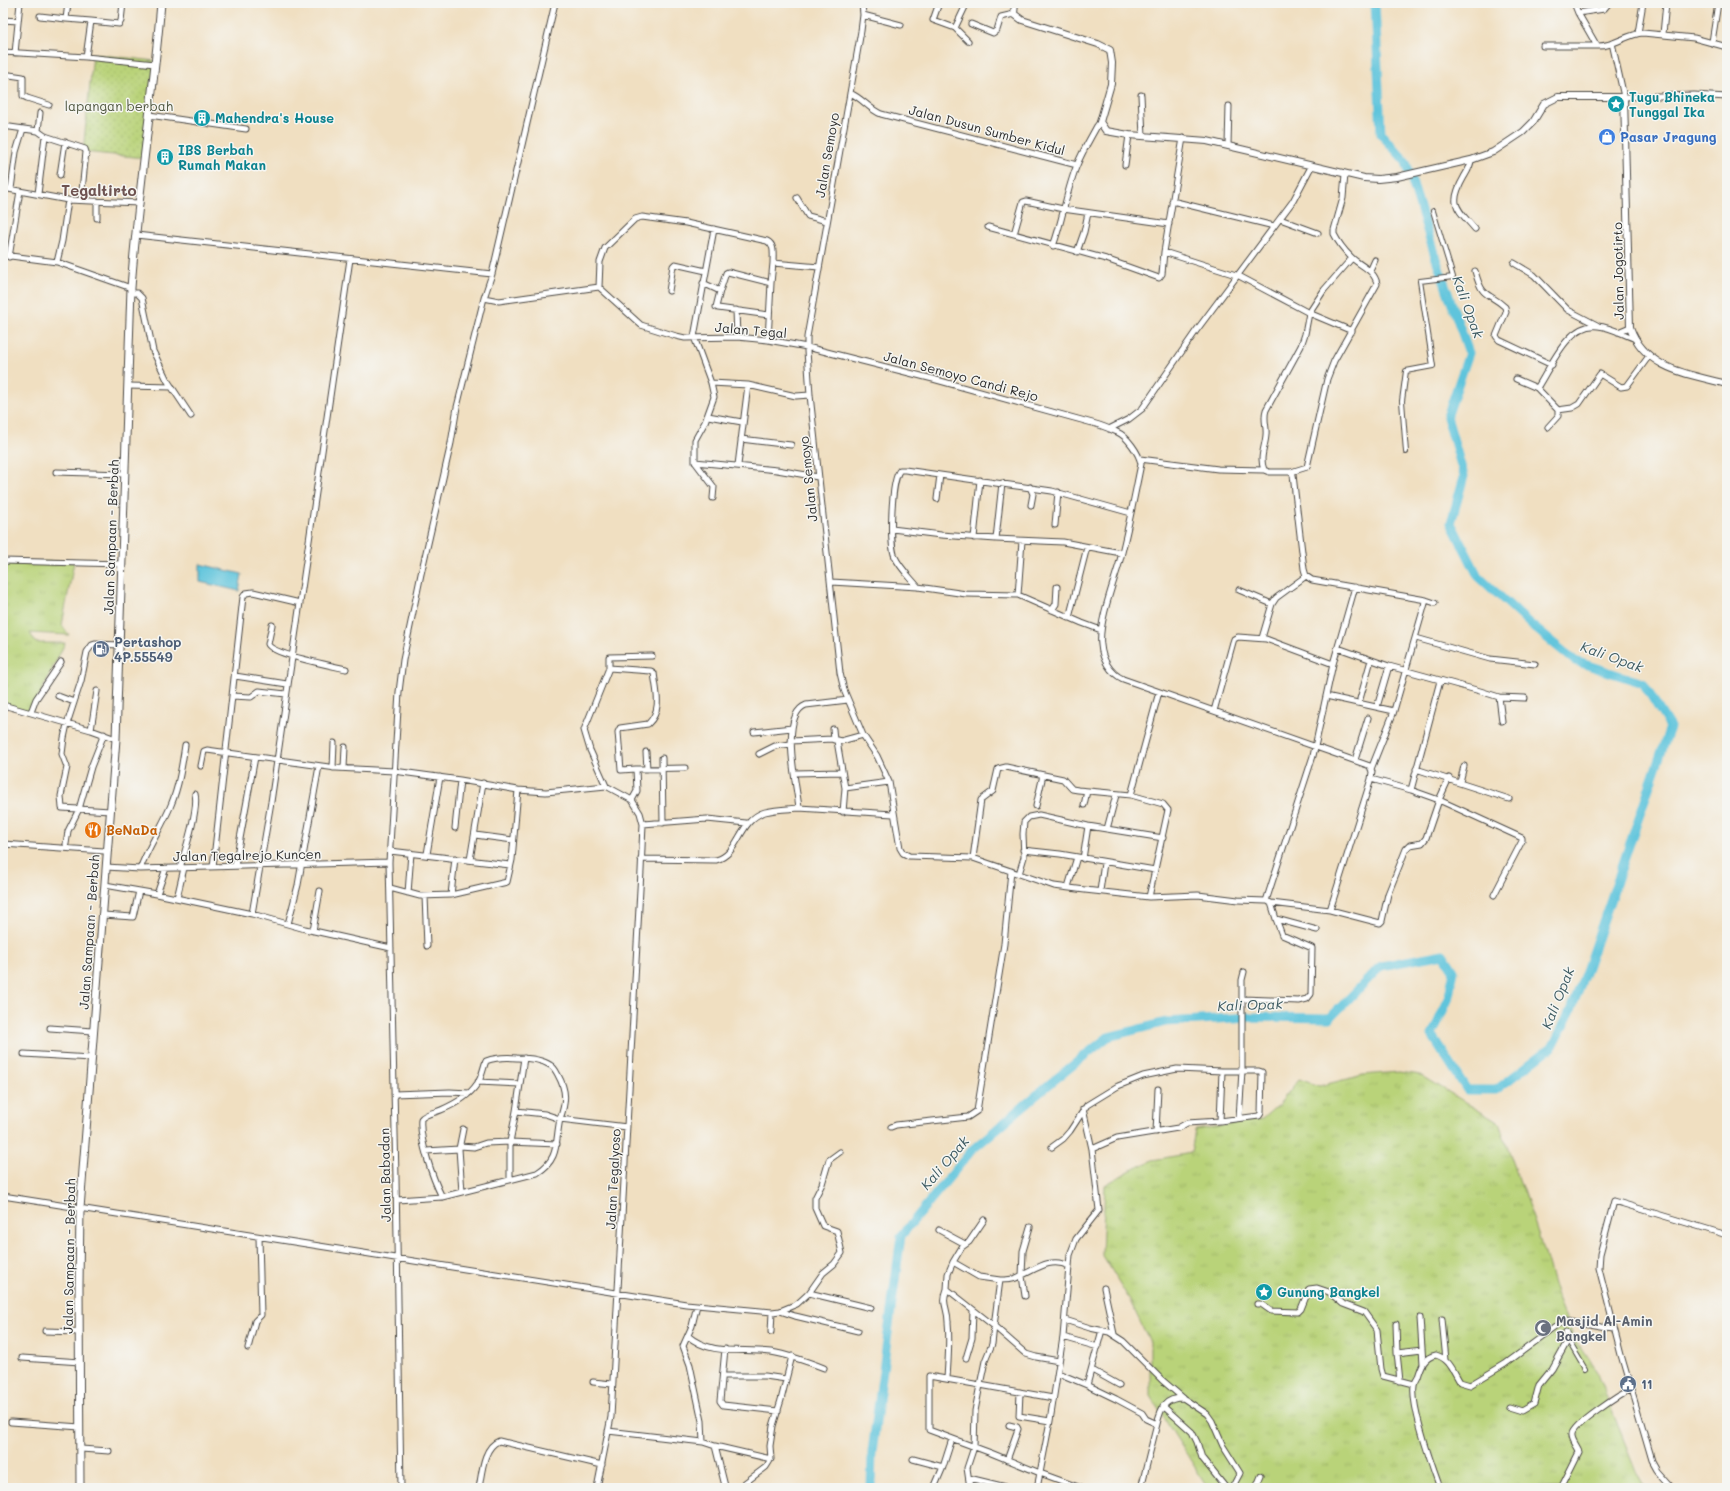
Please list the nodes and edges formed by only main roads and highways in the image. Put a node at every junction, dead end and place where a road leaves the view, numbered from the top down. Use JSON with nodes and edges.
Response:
{"nodes":[{"id":1,"x":161,"y":3,"type":"edge"},
{"id":2,"x":80,"y":1488,"type":"edge"}],
"edges":[{"from":1,"to":2,"type":"main road","name":"Jalan Sampaan - Berbah"}]}
